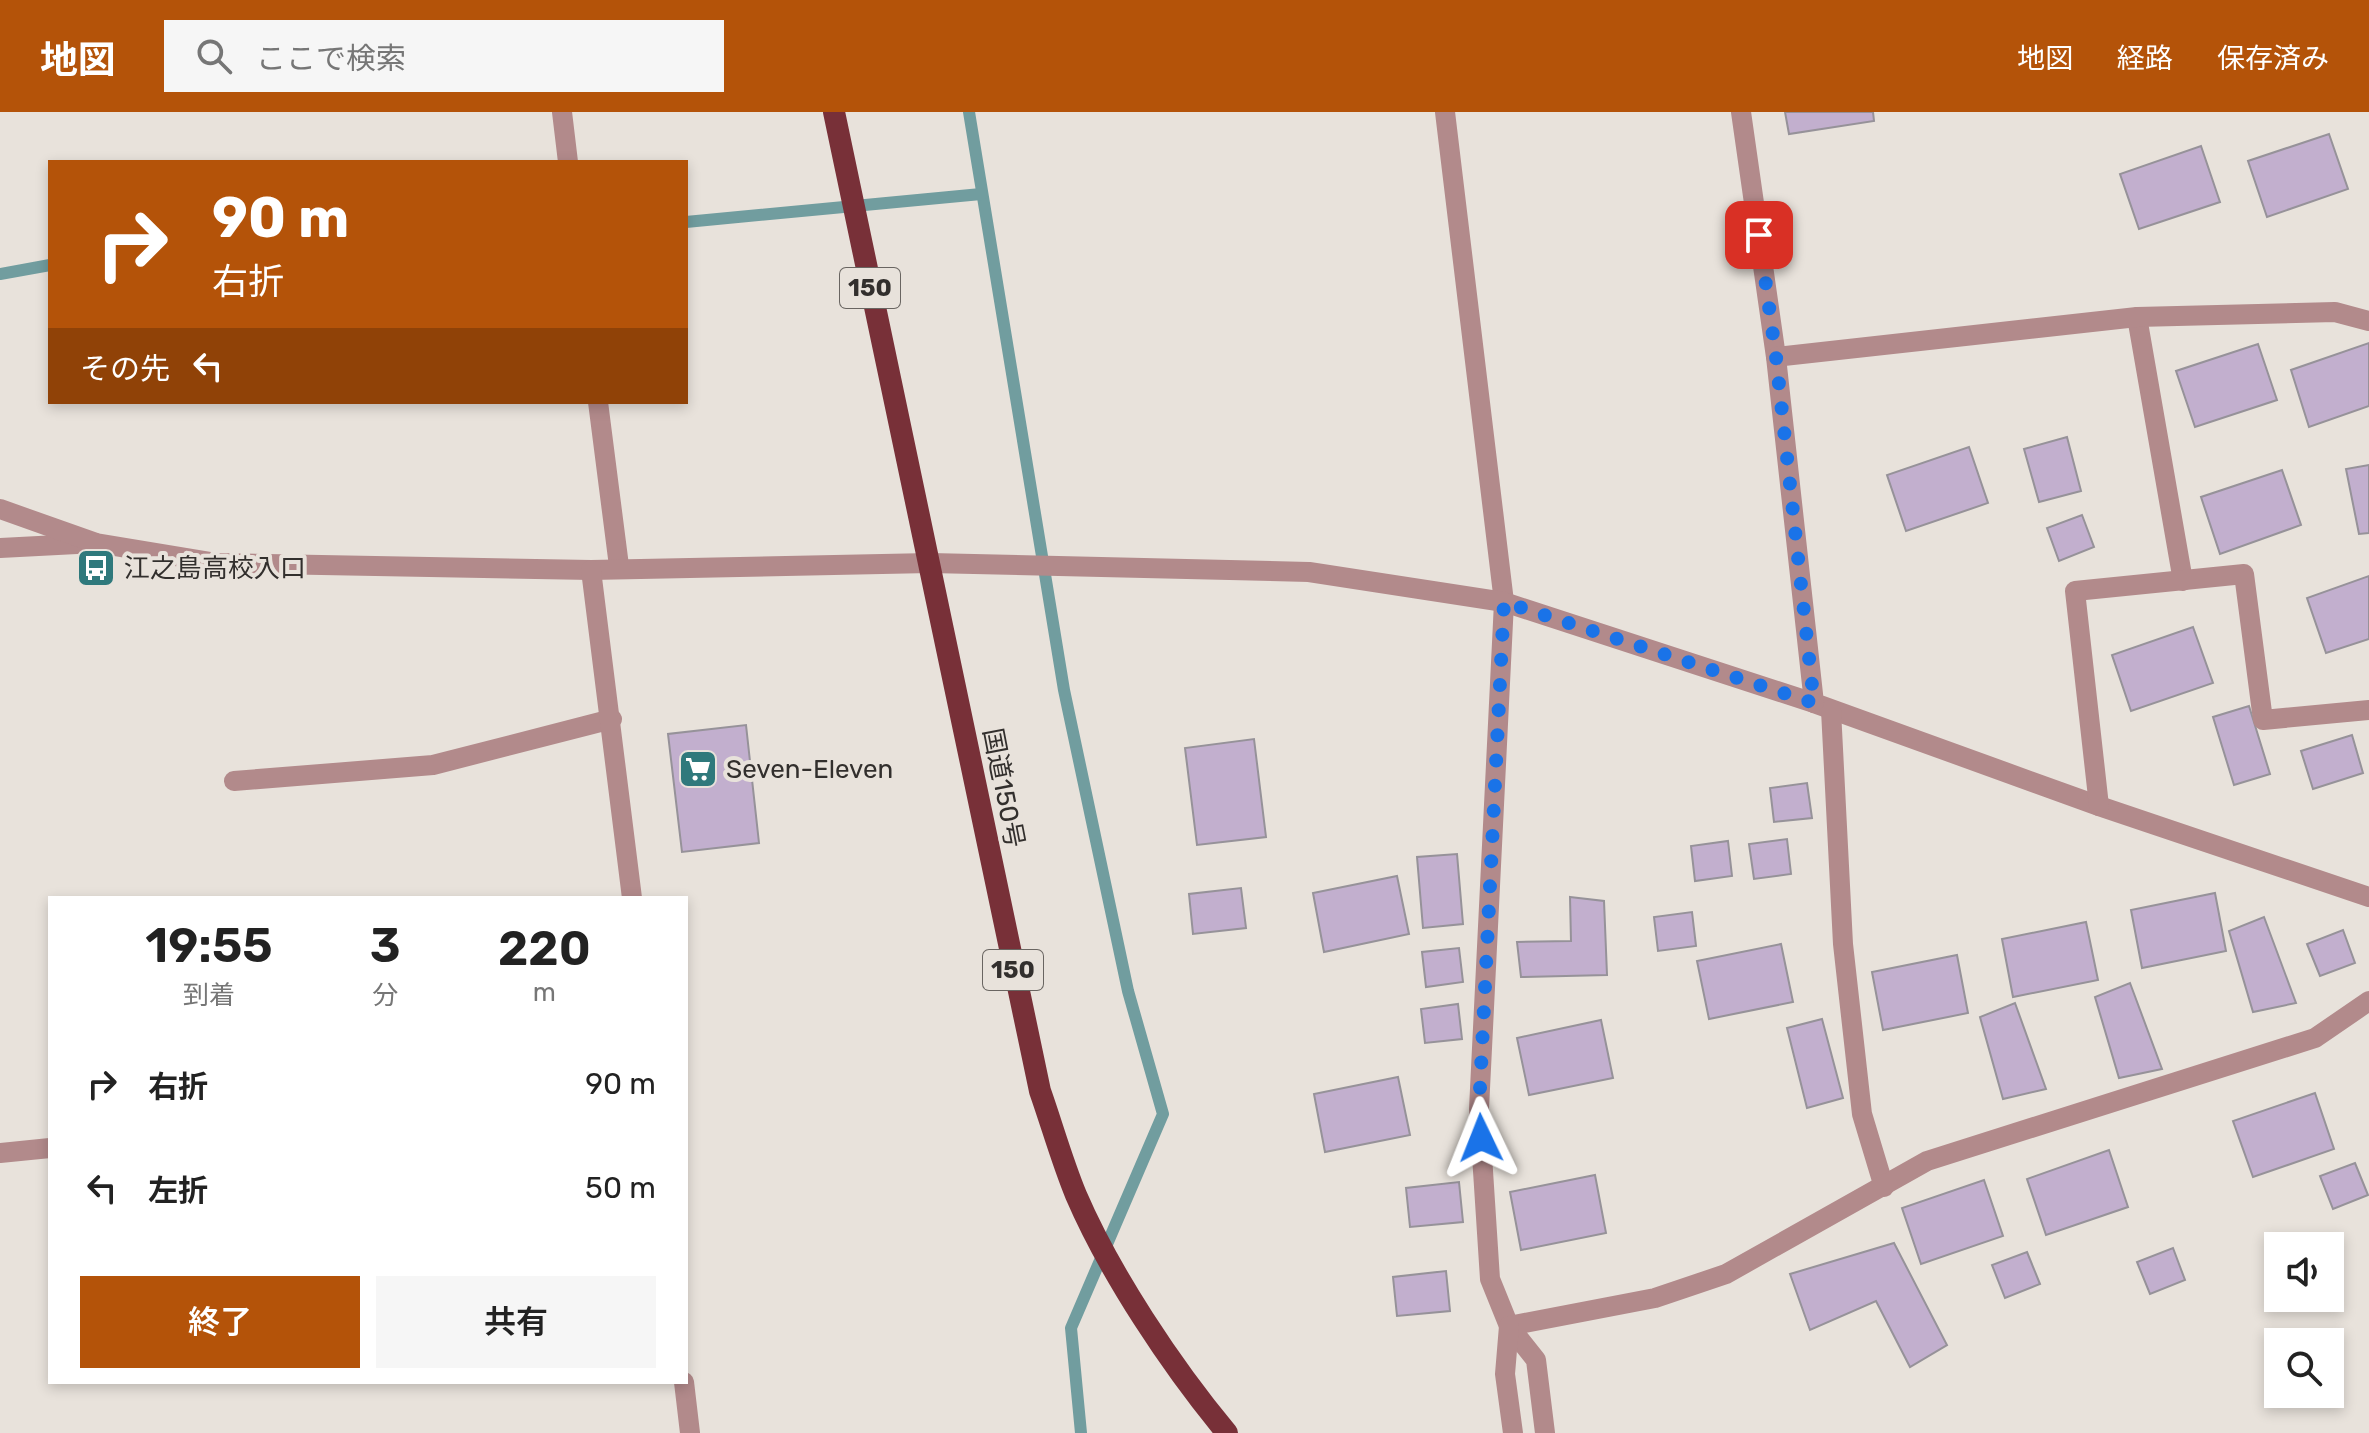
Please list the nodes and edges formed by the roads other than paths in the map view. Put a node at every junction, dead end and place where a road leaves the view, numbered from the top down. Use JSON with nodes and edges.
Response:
{"nodes":[{"id":1,"x":562,"y":112,"type":"edge"},
{"id":2,"x":834,"y":112,"type":"edge"},
{"id":3,"x":1445,"y":112,"type":"edge"},
{"id":4,"x":1741,"y":112,"type":"edge"},
{"id":5,"x":568,"y":160,"type":"edge"},
{"id":6,"x":2137,"y":317,"type":"junction"},
{"id":7,"x":2369,"y":321,"type":"edge"},
{"id":8,"x":1776,"y":357,"type":"junction"},
{"id":9,"x":598,"y":404,"type":"edge"},
{"id":10,"x":0,"y":509,"type":"edge"},
{"id":11,"x":96,"y":543,"type":"junction"},
{"id":12,"x":0,"y":548,"type":"edge"},
{"id":13,"x":930,"y":563,"type":"junction"},
{"id":14,"x":619,"y":566,"type":"junction"},
{"id":15,"x":591,"y":570,"type":"junction"},
{"id":16,"x":2183,"y":581,"type":"junction"},
{"id":17,"x":1504,"y":602,"type":"junction"},
{"id":18,"x":1823,"y":706,"type":"junction"},
{"id":19,"x":2369,"y":710,"type":"edge"},
{"id":20,"x":612,"y":719,"type":"junction"},
{"id":21,"x":234,"y":781,"type":"dead end"},
{"id":22,"x":2099,"y":806,"type":"junction"},
{"id":23,"x":632,"y":896,"type":"edge"},
{"id":24,"x":2369,"y":897,"type":"edge"},
{"id":25,"x":2369,"y":1001,"type":"edge"},
{"id":26,"x":48,"y":1148,"type":"edge"},
{"id":27,"x":0,"y":1153,"type":"edge"},
{"id":28,"x":1884,"y":1187,"type":"junction"},
{"id":29,"x":1509,"y":1326,"type":"junction"},
{"id":30,"x":684,"y":1384,"type":"edge"},
{"id":31,"x":690,"y":1433,"type":"edge"},
{"id":32,"x":1227,"y":1433,"type":"edge"},
{"id":33,"x":1513,"y":1433,"type":"edge"},
{"id":34,"x":1545,"y":1433,"type":"edge"}],
"edges":[{"from":1,"to":5,"type":"street"},
{"from":2,"to":13,"type":"highway","name":"国道150号","number":"150"},
{"from":3,"to":17,"type":"street"},
{"from":4,"to":8,"type":"street"},
{"from":6,"to":7,"type":"street"},
{"from":6,"to":8,"type":"street"},
{"from":6,"to":16,"type":"street"},
{"from":8,"to":18,"type":"street"},
{"from":9,"to":14,"type":"street"},
{"from":10,"to":11,"type":"street"},
{"from":11,"to":12,"type":"street"},
{"from":11,"to":15,"type":"street"},
{"from":13,"to":14,"type":"street"},
{"from":13,"to":17,"type":"street"},
{"from":13,"to":32,"type":"highway","name":"国道150号","number":"150"},
{"from":14,"to":15,"type":"street"},
{"from":15,"to":20,"type":"street"},
{"from":16,"to":19,"type":"street"},
{"from":16,"to":22,"type":"street"},
{"from":17,"to":18,"type":"street"},
{"from":17,"to":29,"type":"street"},
{"from":18,"to":22,"type":"street"},
{"from":18,"to":28,"type":"street"},
{"from":20,"to":21,"type":"street"},
{"from":20,"to":23,"type":"street"},
{"from":22,"to":24,"type":"street"},
{"from":25,"to":28,"type":"street"},
{"from":26,"to":27,"type":"street"},
{"from":28,"to":29,"type":"street"},
{"from":29,"to":33,"type":"street"},
{"from":29,"to":34,"type":"street"},
{"from":30,"to":31,"type":"street"}]}
